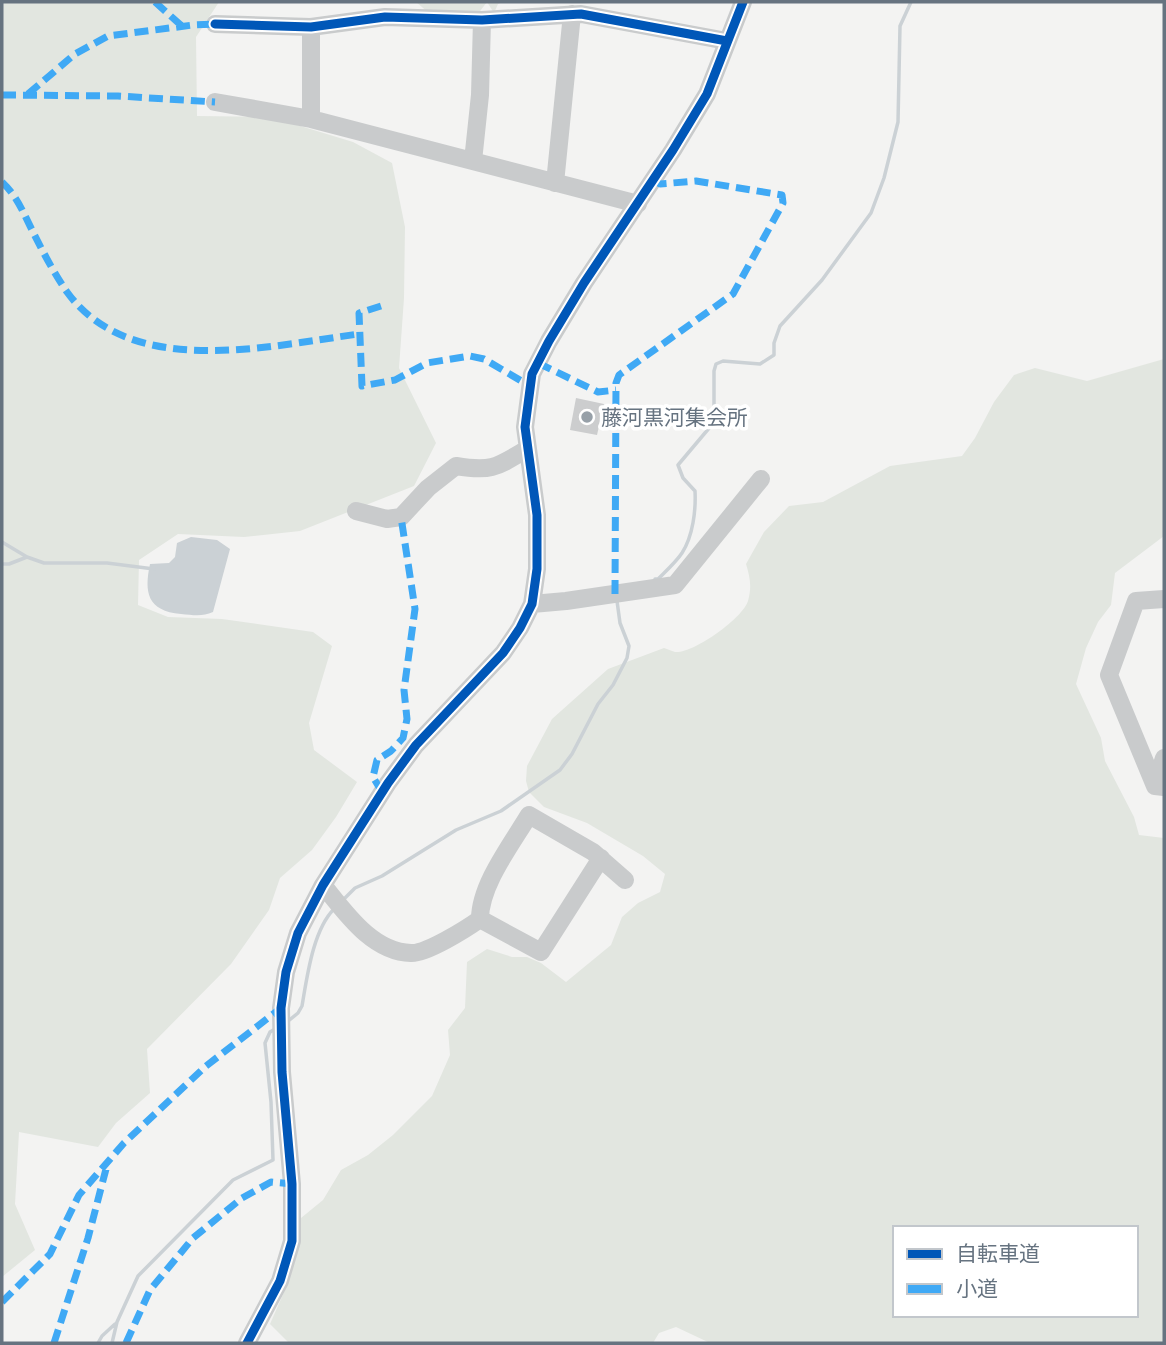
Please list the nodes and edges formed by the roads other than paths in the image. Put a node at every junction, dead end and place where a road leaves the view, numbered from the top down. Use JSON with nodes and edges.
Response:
{"nodes":[{"id":1,"x":743,"y":2,"type":"edge"},
{"id":2,"x":572,"y":14,"type":"junction"},
{"id":3,"x":482,"y":20,"type":"junction"},
{"id":4,"x":215,"y":24,"type":"dead end"},
{"id":5,"x":311,"y":27,"type":"junction"},
{"id":6,"x":727,"y":41,"type":"junction"},
{"id":7,"x":215,"y":102,"type":"dead end"},
{"id":8,"x":311,"y":119,"type":"junction"},
{"id":9,"x":473,"y":161,"type":"junction"},
{"id":10,"x":555,"y":183,"type":"junction"},
{"id":11,"x":638,"y":204,"type":"junction"},
{"id":12,"x":527,"y":449,"type":"junction"},
{"id":13,"x":761,"y":479,"type":"dead end"},
{"id":14,"x":356,"y":511,"type":"dead end"},
{"id":15,"x":1164,"y":598,"type":"edge"},
{"id":16,"x":532,"y":604,"type":"junction"},
{"id":17,"x":1164,"y":758,"type":"edge"},
{"id":18,"x":1160,"y":786,"type":"edge"},
{"id":19,"x":601,"y":858,"type":"junction"},
{"id":20,"x":625,"y":880,"type":"dead end"},
{"id":21,"x":333,"y":898,"type":"junction"},
{"id":22,"x":480,"y":919,"type":"junction"},
{"id":23,"x":247,"y":1343,"type":"edge"}],
"edges":[{"from":1,"to":6,"type":"street"},
{"from":2,"to":3,"type":"street"},
{"from":2,"to":6,"type":"street"},
{"from":2,"to":10,"type":"street"},
{"from":3,"to":5,"type":"street"},
{"from":3,"to":9,"type":"street"},
{"from":4,"to":5,"type":"street"},
{"from":5,"to":8,"type":"street"},
{"from":6,"to":11,"type":"street"},
{"from":7,"to":8,"type":"street"},
{"from":8,"to":9,"type":"street"},
{"from":9,"to":10,"type":"street"},
{"from":10,"to":11,"type":"street"},
{"from":11,"to":12,"type":"street"},
{"from":12,"to":14,"type":"street"},
{"from":12,"to":16,"type":"street"},
{"from":13,"to":16,"type":"street"},
{"from":15,"to":18,"type":"street"},
{"from":16,"to":21,"type":"street"},
{"from":17,"to":18,"type":"street"},
{"from":19,"to":20,"type":"street"},
{"from":19,"to":22,"type":"street"},
{"from":19,"to":22,"type":"street"},
{"from":21,"to":22,"type":"street"},
{"from":21,"to":23,"type":"street"}]}
